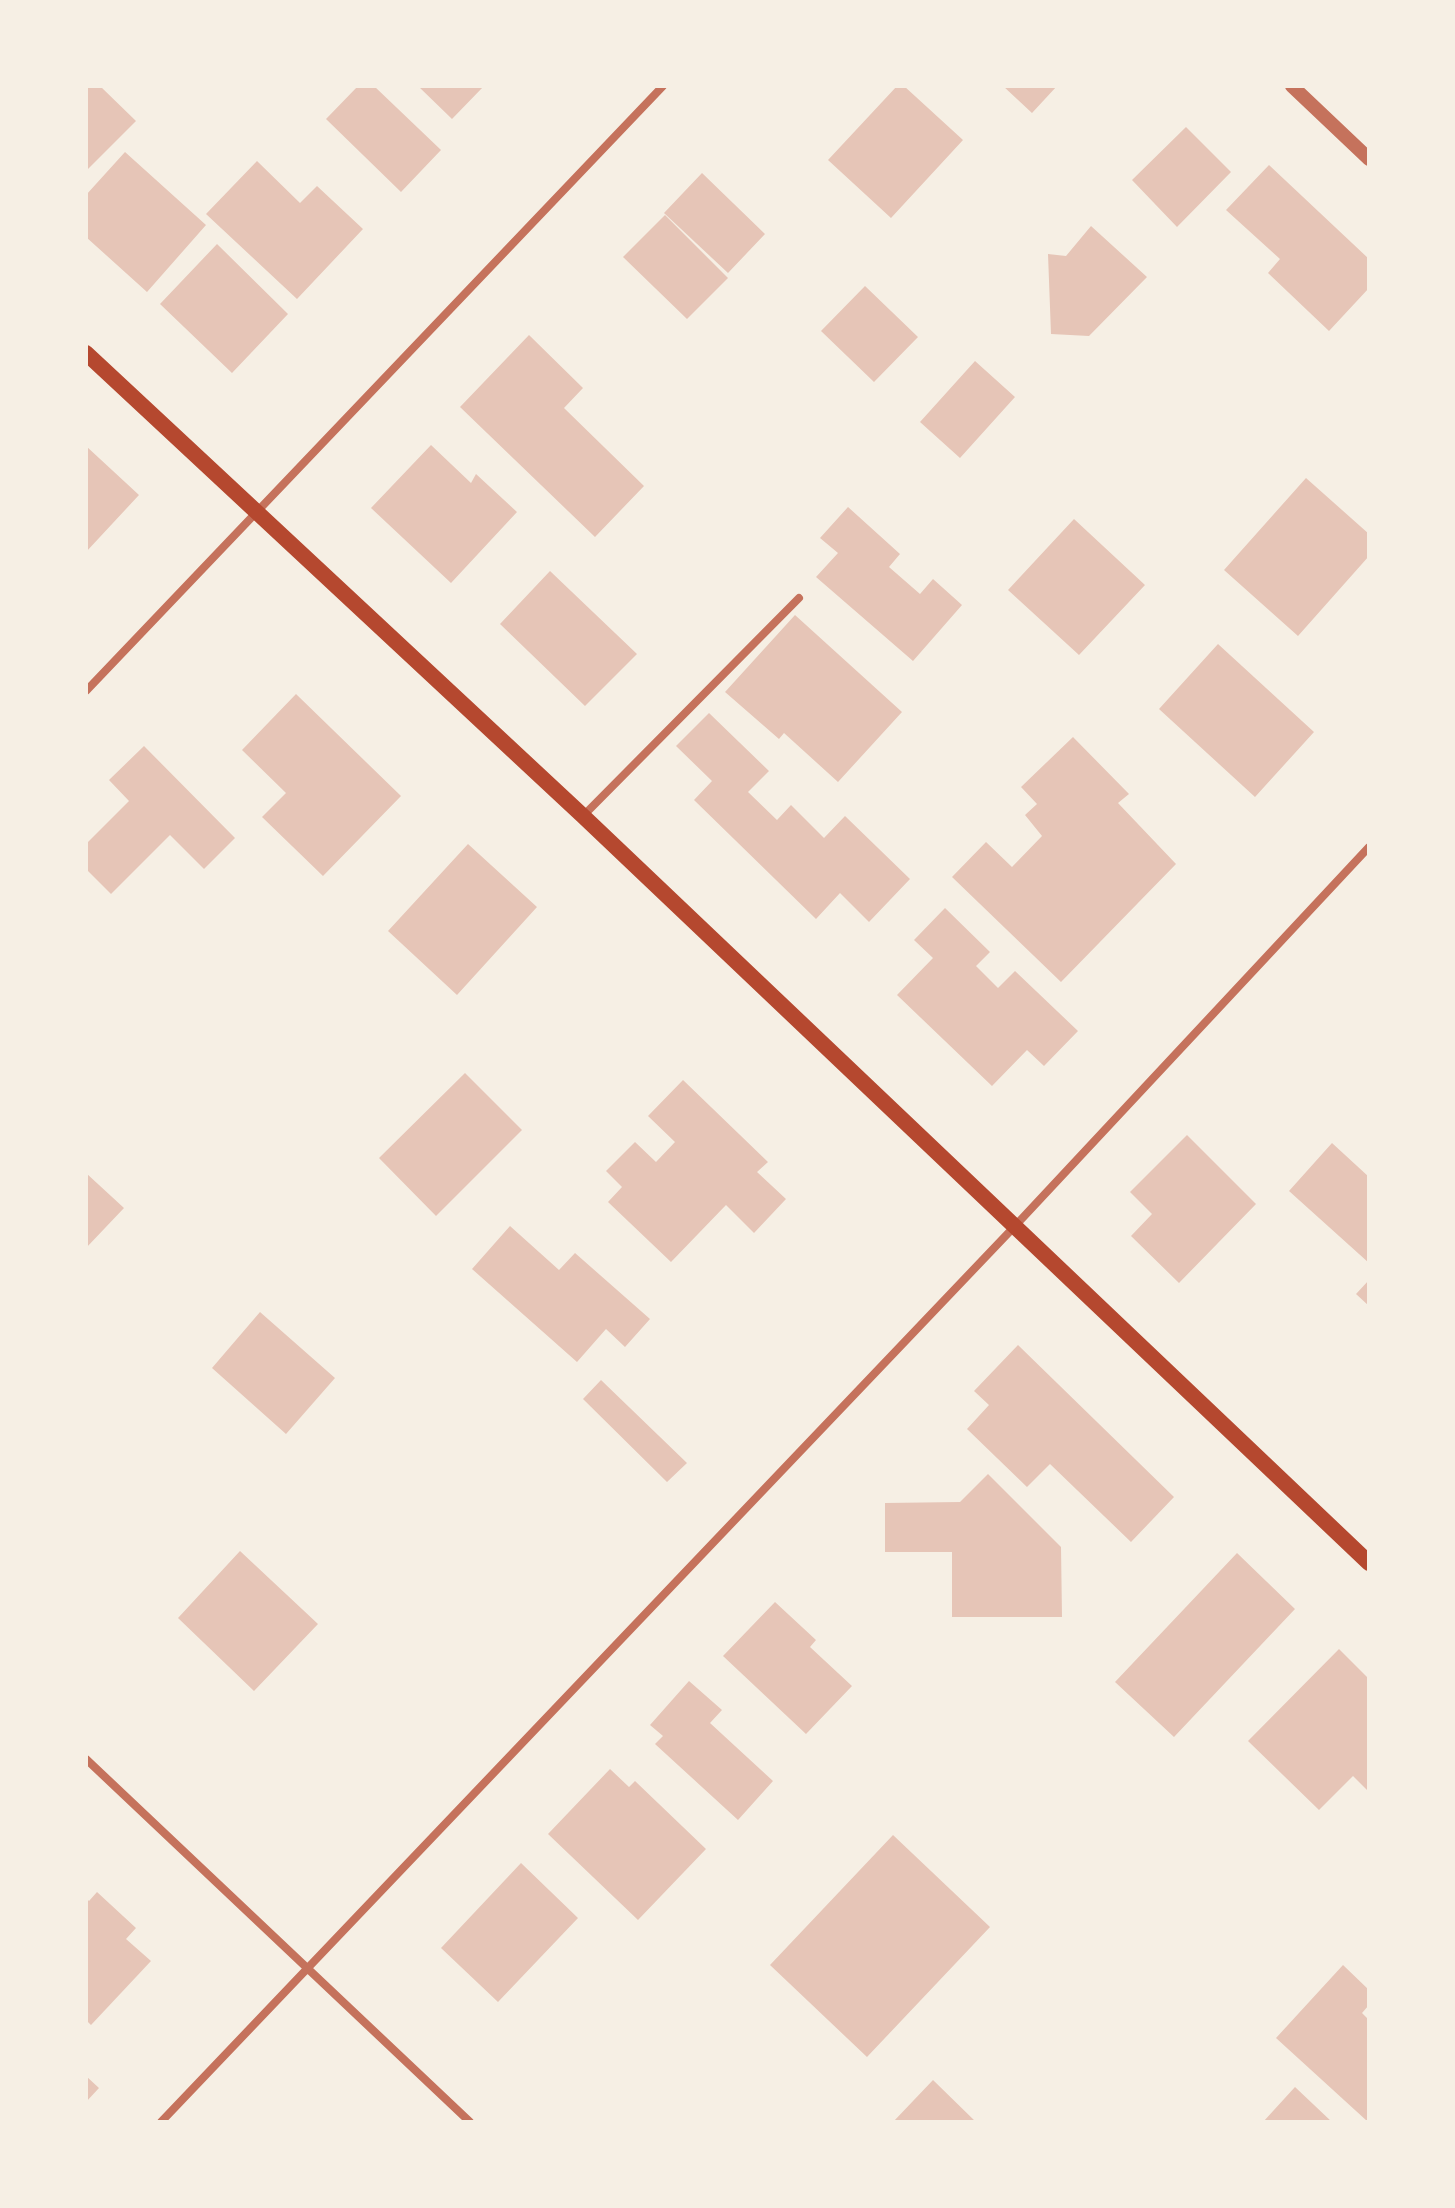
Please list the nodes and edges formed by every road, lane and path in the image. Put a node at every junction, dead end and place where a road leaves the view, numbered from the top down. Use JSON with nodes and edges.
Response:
{"nodes":[{"id":1,"x":663,"y":86,"type":"edge"},
{"id":2,"x":1292,"y":86,"type":"edge"},
{"id":3,"x":1369,"y":159,"type":"edge"},
{"id":4,"x":86,"y":353,"type":"edge"},
{"id":5,"x":256,"y":513,"type":"junction"},
{"id":6,"x":799,"y":598,"type":"dead end"},
{"id":7,"x":86,"y":691,"type":"edge"},
{"id":8,"x":583,"y":816,"type":"junction"},
{"id":9,"x":1369,"y":847,"type":"edge"},
{"id":10,"x":1015,"y":1226,"type":"junction"},
{"id":11,"x":1369,"y":1563,"type":"edge"},
{"id":12,"x":86,"y":1759,"type":"edge"},
{"id":13,"x":307,"y":1969,"type":"junction"},
{"id":14,"x":161,"y":2122,"type":"edge"},
{"id":15,"x":470,"y":2122,"type":"edge"}],
"edges":[{"from":1,"to":5,"type":"street"},
{"from":2,"to":3,"type":"street"},
{"from":4,"to":5,"type":"main road"},
{"from":5,"to":7,"type":"street"},
{"from":5,"to":8,"type":"main road"},
{"from":6,"to":8,"type":"street"},
{"from":8,"to":10,"type":"main road"},
{"from":9,"to":10,"type":"street"},
{"from":10,"to":11,"type":"main road"},
{"from":10,"to":13,"type":"street"},
{"from":12,"to":13,"type":"street"},
{"from":13,"to":14,"type":"street"},
{"from":13,"to":15,"type":"street"}]}
